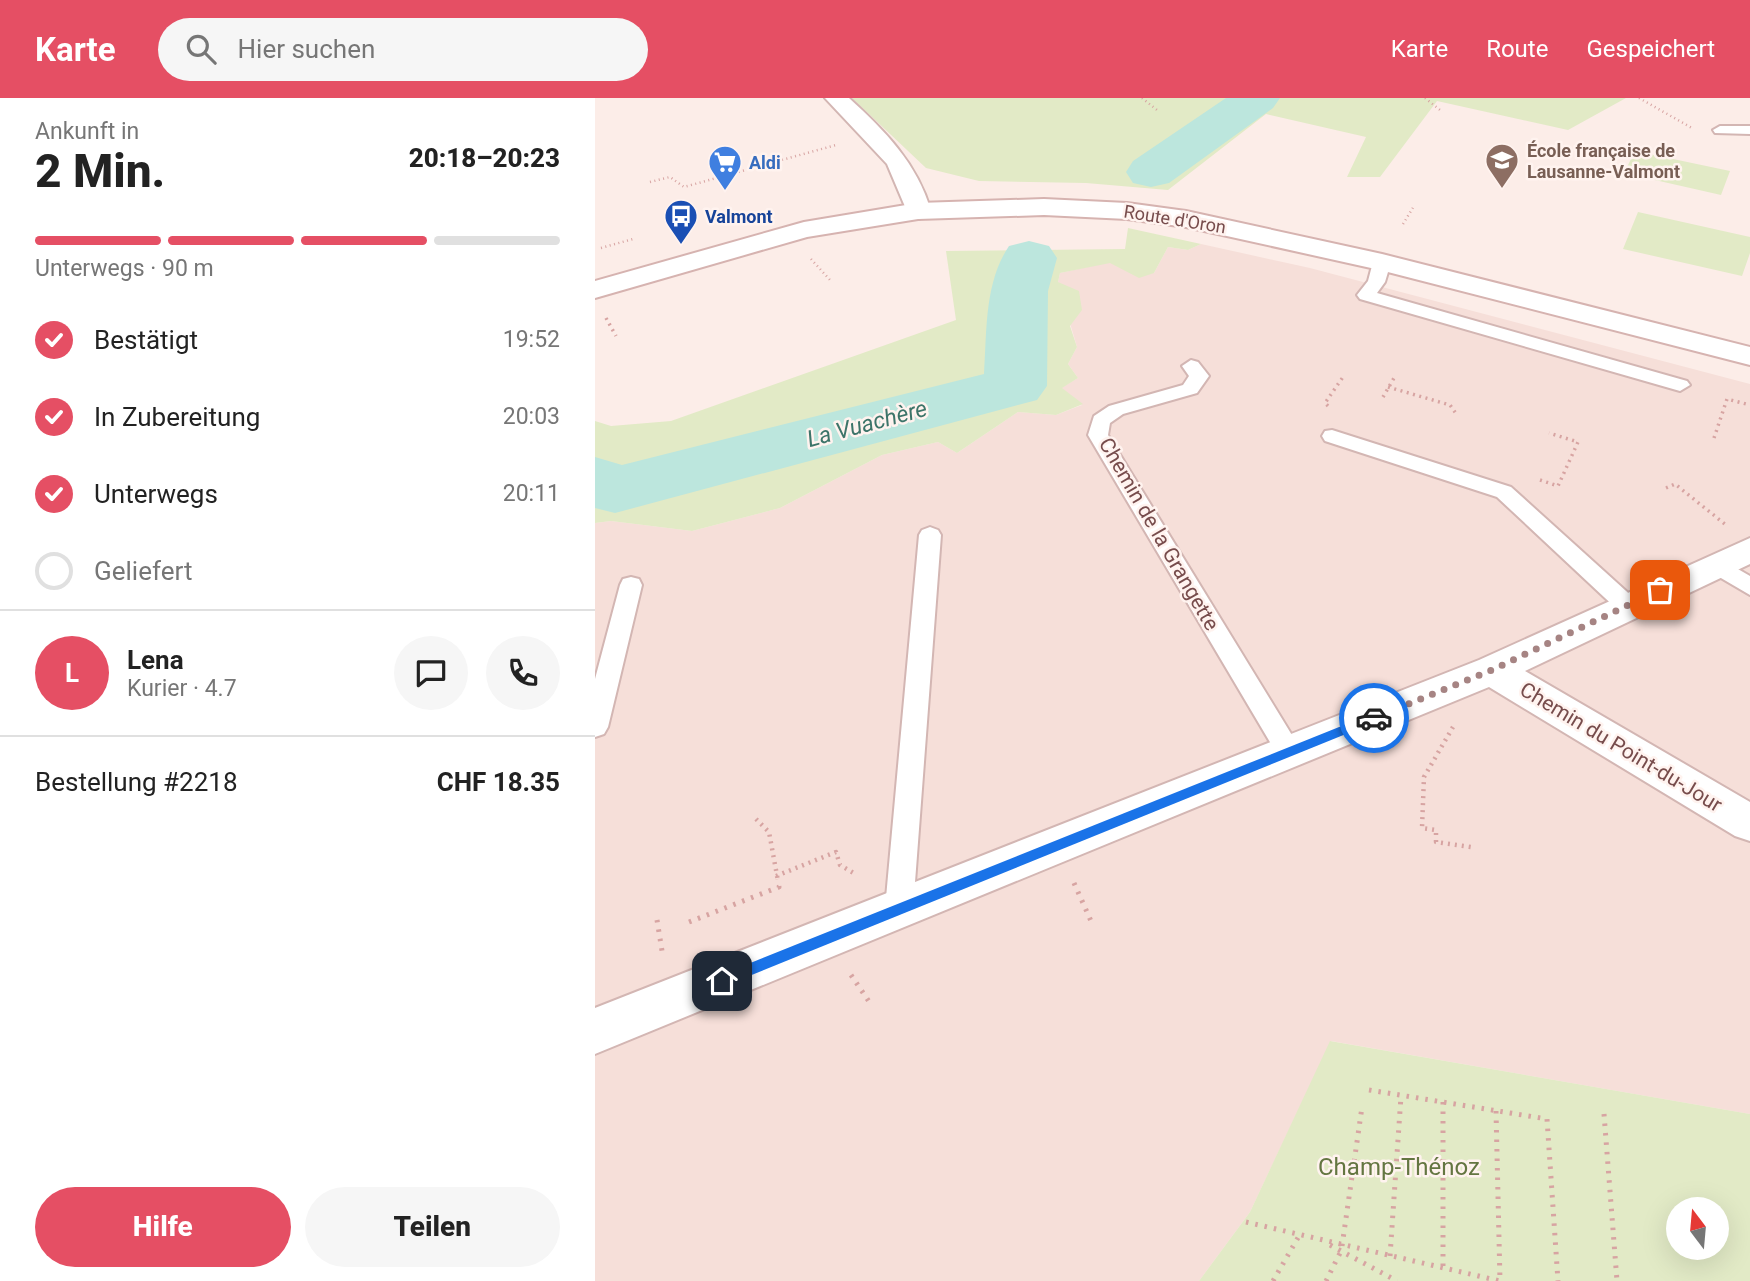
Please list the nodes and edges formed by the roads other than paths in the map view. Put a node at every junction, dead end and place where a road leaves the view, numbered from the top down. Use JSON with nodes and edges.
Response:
{"nodes":[{"id":1,"x":836,"y":98,"type":"edge"},
{"id":2,"x":1720,"y":130,"type":"dead end"},
{"id":3,"x":1750,"y":130,"type":"edge"},
{"id":4,"x":918,"y":211,"type":"junction"},
{"id":5,"x":1382,"y":262,"type":"junction"},
{"id":6,"x":599,"y":301,"type":"edge"},
{"id":7,"x":1750,"y":356,"type":"edge"},
{"id":8,"x":1191,"y":366,"type":"dead end"},
{"id":9,"x":1680,"y":385,"type":"dead end"},
{"id":10,"x":1332,"y":436,"type":"dead end"},
{"id":11,"x":930,"y":535,"type":"dead end"},
{"id":12,"x":1750,"y":550,"type":"edge"},
{"id":13,"x":1717,"y":565,"type":"junction"},
{"id":14,"x":631,"y":585,"type":"dead end"},
{"id":15,"x":1750,"y":587,"type":"edge"},
{"id":16,"x":1628,"y":606,"type":"junction"},
{"id":17,"x":1483,"y":674,"type":"junction"},
{"id":18,"x":595,"y":727,"type":"edge"},
{"id":19,"x":1289,"y":752,"type":"junction"},
{"id":20,"x":1750,"y":823,"type":"edge"},
{"id":21,"x":899,"y":909,"type":"junction"},
{"id":22,"x":595,"y":1031,"type":"edge"}],
"edges":[{"from":1,"to":4,"type":"street"},
{"from":2,"to":3,"type":"lane"},
{"from":4,"to":5,"type":"street","name":"Route d'Oron"},
{"from":4,"to":6,"type":"street","name":"Route d'Oron"},
{"from":5,"to":7,"type":"street","name":"Route d'Oron"},
{"from":5,"to":9,"type":"lane"},
{"from":8,"to":19,"type":"lane","name":"Chemin de la Grangette"},
{"from":10,"to":16,"type":"lane"},
{"from":11,"to":21,"type":"lane"},
{"from":12,"to":13,"type":"street"},
{"from":13,"to":15,"type":"lane"},
{"from":13,"to":16,"type":"street"},
{"from":14,"to":18,"type":"lane"},
{"from":16,"to":17,"type":"street"},
{"from":17,"to":19,"type":"street"},
{"from":17,"to":20,"type":"street","name":"Chemin du Point-du-Jour"},
{"from":19,"to":21,"type":"street"},
{"from":21,"to":22,"type":"street"}]}
